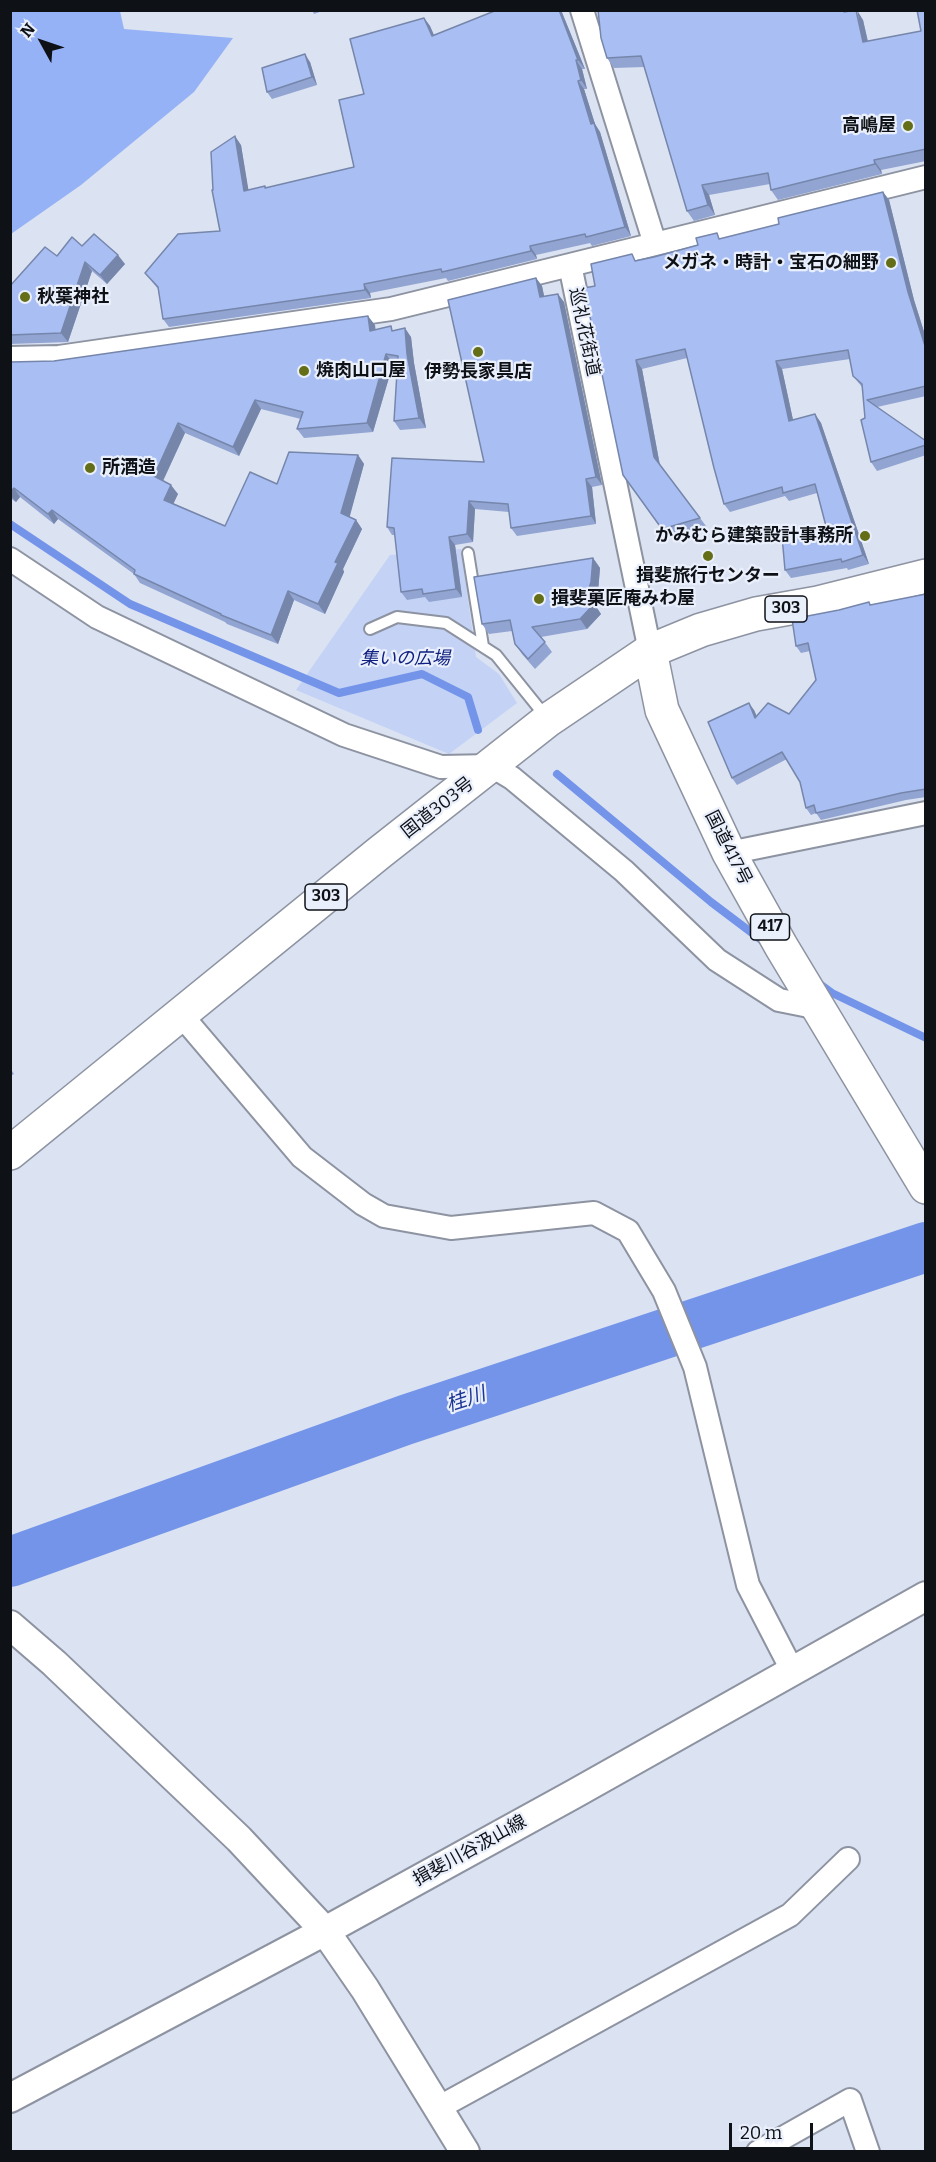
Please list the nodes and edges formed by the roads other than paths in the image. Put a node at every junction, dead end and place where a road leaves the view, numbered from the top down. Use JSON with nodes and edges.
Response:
{"nodes":[{"id":1,"x":582,"y":10,"type":"edge"},
{"id":2,"x":926,"y":177,"type":"edge"},
{"id":3,"x":655,"y":243,"type":"junction"},
{"id":4,"x":570,"y":265,"type":"junction"},
{"id":5,"x":10,"y":358,"type":"edge"},
{"id":6,"x":468,"y":554,"type":"dead end"},
{"id":7,"x":10,"y":559,"type":"edge"},
{"id":8,"x":926,"y":576,"type":"edge"},
{"id":9,"x":370,"y":629,"type":"dead end"},
{"id":10,"x":483,"y":646,"type":"junction"},
{"id":11,"x":650,"y":651,"type":"junction"},
{"id":12,"x":548,"y":720,"type":"junction"},
{"id":13,"x":492,"y":766,"type":"junction"},
{"id":14,"x":926,"y":813,"type":"edge"},
{"id":15,"x":729,"y":853,"type":"junction"},
{"id":16,"x":819,"y":1008,"type":"junction"},
{"id":17,"x":182,"y":1016,"type":"junction"},
{"id":18,"x":10,"y":1153,"type":"edge"},
{"id":19,"x":926,"y":1187,"type":"edge"},
{"id":20,"x":926,"y":1596,"type":"edge"},
{"id":21,"x":10,"y":1624,"type":"edge"},
{"id":22,"x":792,"y":1670,"type":"junction"},
{"id":23,"x":848,"y":1859,"type":"dead end"},
{"id":24,"x":325,"y":1931,"type":"junction"},
{"id":25,"x":10,"y":2098,"type":"edge"},
{"id":26,"x":438,"y":2108,"type":"junction"},
{"id":27,"x":465,"y":2151,"type":"edge"},
{"id":28,"x":758,"y":2151,"type":"edge"},
{"id":29,"x":868,"y":2151,"type":"edge"}],
"edges":[{"from":1,"to":3,"type":"street"},
{"from":2,"to":3,"type":"street","name":"巡礼花街道"},
{"from":3,"to":4,"type":"street","name":"巡礼花街道"},
{"from":4,"to":5,"type":"street"},
{"from":4,"to":11,"type":"street","name":"巡礼花街道"},
{"from":6,"to":10,"type":"lane"},
{"from":7,"to":13,"type":"street"},
{"from":8,"to":11,"type":"highway","name":"国道303号","number":"303"},
{"from":9,"to":10,"type":"lane"},
{"from":10,"to":12,"type":"lane"},
{"from":11,"to":12,"type":"highway","name":"国道303号","number":"303"},
{"from":11,"to":15,"type":"highway","name":"国道417号","number":"417"},
{"from":12,"to":13,"type":"highway","name":"国道303号","number":"303"},
{"from":13,"to":16,"type":"street"},
{"from":13,"to":17,"type":"highway","name":"国道303号","number":"303"},
{"from":14,"to":15,"type":"street"},
{"from":15,"to":16,"type":"highway","name":"国道417号","number":"417"},
{"from":16,"to":19,"type":"highway","name":"国道417号","number":"417"},
{"from":17,"to":18,"type":"highway","name":"国道303号","number":"303"},
{"from":17,"to":22,"type":"street"},
{"from":20,"to":22,"type":"street","name":"揖斐川谷汲山線"},
{"from":21,"to":24,"type":"street"},
{"from":22,"to":24,"type":"street","name":"揖斐川谷汲山線"},
{"from":23,"to":26,"type":"street"},
{"from":24,"to":25,"type":"street","name":"揖斐川谷汲山線"},
{"from":24,"to":26,"type":"street"},
{"from":26,"to":27,"type":"street"},
{"from":28,"to":29,"type":"street"}]}
